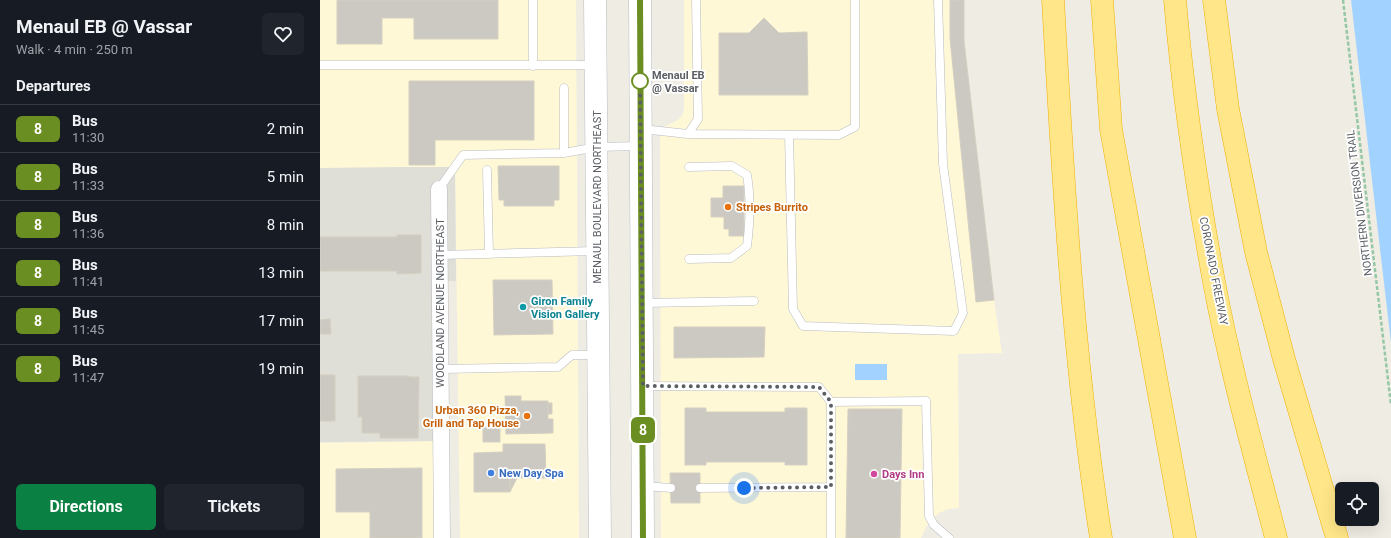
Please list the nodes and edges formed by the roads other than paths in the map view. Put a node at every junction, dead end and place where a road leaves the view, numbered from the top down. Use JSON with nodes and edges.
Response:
{"nodes":[{"id":1,"x":533,"y":0,"type":"edge"},
{"id":2,"x":596,"y":0,"type":"edge"},
{"id":3,"x":640,"y":0,"type":"edge"},
{"id":4,"x":696,"y":0,"type":"edge"},
{"id":5,"x":855,"y":0,"type":"edge"},
{"id":6,"x":938,"y":0,"type":"edge"},
{"id":7,"x":1053,"y":0,"type":"edge"},
{"id":8,"x":1102,"y":0,"type":"edge"},
{"id":9,"x":1175,"y":0,"type":"edge"},
{"id":10,"x":1214,"y":0,"type":"edge"},
{"id":11,"x":320,"y":65,"type":"edge"},
{"id":12,"x":596,"y":65,"type":"junction"},
{"id":13,"x":533,"y":66,"type":"junction"},
{"id":14,"x":564,"y":88,"type":"dead end"},
{"id":15,"x":688,"y":134,"type":"junction"},
{"id":16,"x":789,"y":135,"type":"junction"},
{"id":17,"x":641,"y":138,"type":"junction"},
{"id":18,"x":597,"y":147,"type":"junction"},
{"id":19,"x":564,"y":153,"type":"junction"},
{"id":20,"x":689,"y":168,"type":"dead end"},
{"id":21,"x":486,"y":170,"type":"dead end"},
{"id":22,"x":439,"y":189,"type":"joint"},
{"id":23,"x":596,"y":251,"type":"junction"},
{"id":24,"x":489,"y":254,"type":"junction"},
{"id":25,"x":439,"y":255,"type":"junction"},
{"id":26,"x":689,"y":259,"type":"dead end"},
{"id":27,"x":754,"y":301,"type":"dead end"},
{"id":28,"x":642,"y":303,"type":"junction"},
{"id":29,"x":597,"y":355,"type":"junction"},
{"id":30,"x":441,"y":369,"type":"junction"},
{"id":31,"x":643,"y":386,"type":"junction"},
{"id":32,"x":831,"y":402,"type":"junction"},
{"id":33,"x":643,"y":486,"type":"junction"},
{"id":34,"x":831,"y":487,"type":"junction"},
{"id":35,"x":670,"y":488,"type":"dead end"},
{"id":36,"x":700,"y":488,"type":"dead end"},
{"id":37,"x":442,"y":538,"type":"edge"},
{"id":38,"x":600,"y":538,"type":"edge"},
{"id":39,"x":643,"y":538,"type":"edge"},
{"id":40,"x":831,"y":538,"type":"edge"},
{"id":41,"x":948,"y":538,"type":"edge"},
{"id":42,"x":1101,"y":538,"type":"edge"},
{"id":43,"x":1185,"y":538,"type":"edge"},
{"id":44,"x":1276,"y":538,"type":"edge"},
{"id":45,"x":1338,"y":538,"type":"edge"}],
"edges":[{"from":1,"to":13,"type":"lane"},
{"from":2,"to":12,"type":"main road","name":"MENAUL BOULEVARD NORTHEAST"},
{"from":3,"to":17,"type":"main road"},
{"from":4,"to":15,"type":"lane"},
{"from":5,"to":16,"type":"lane"},
{"from":6,"to":16,"type":"lane"},
{"from":7,"to":42,"type":"highway"},
{"from":8,"to":43,"type":"highway"},
{"from":9,"to":44,"type":"highway","name":"CORONADO FREEWAY"},
{"from":10,"to":45,"type":"highway"},
{"from":11,"to":13,"type":"lane"},
{"from":12,"to":13,"type":"lane"},
{"from":12,"to":18,"type":"main road","name":"MENAUL BOULEVARD NORTHEAST"},
{"from":14,"to":19,"type":"lane"},
{"from":15,"to":16,"type":"lane"},
{"from":15,"to":17,"type":"lane"},
{"from":17,"to":18,"type":"lane"},
{"from":17,"to":28,"type":"main road"},
{"from":18,"to":19,"type":"lane"},
{"from":18,"to":23,"type":"main road","name":"MENAUL BOULEVARD NORTHEAST"},
{"from":19,"to":22,"type":"lane"},
{"from":20,"to":26,"type":"lane"},
{"from":21,"to":24,"type":"lane"},
{"from":22,"to":25,"type":"street","name":"WOODLAND AVENUE NORTHEAST"},
{"from":23,"to":24,"type":"lane"},
{"from":23,"to":29,"type":"main road","name":"MENAUL BOULEVARD NORTHEAST"},
{"from":24,"to":25,"type":"lane"},
{"from":25,"to":30,"type":"street","name":"WOODLAND AVENUE NORTHEAST"},
{"from":27,"to":28,"type":"lane"},
{"from":28,"to":31,"type":"main road"},
{"from":29,"to":30,"type":"lane"},
{"from":29,"to":38,"type":"main road","name":"MENAUL BOULEVARD NORTHEAST"},
{"from":30,"to":37,"type":"street","name":"WOODLAND AVENUE NORTHEAST"},
{"from":31,"to":32,"type":"lane"},
{"from":31,"to":33,"type":"main road"},
{"from":32,"to":34,"type":"lane"},
{"from":32,"to":41,"type":"lane"},
{"from":33,"to":35,"type":"lane"},
{"from":33,"to":39,"type":"main road"},
{"from":34,"to":36,"type":"lane"},
{"from":34,"to":40,"type":"lane"}]}
